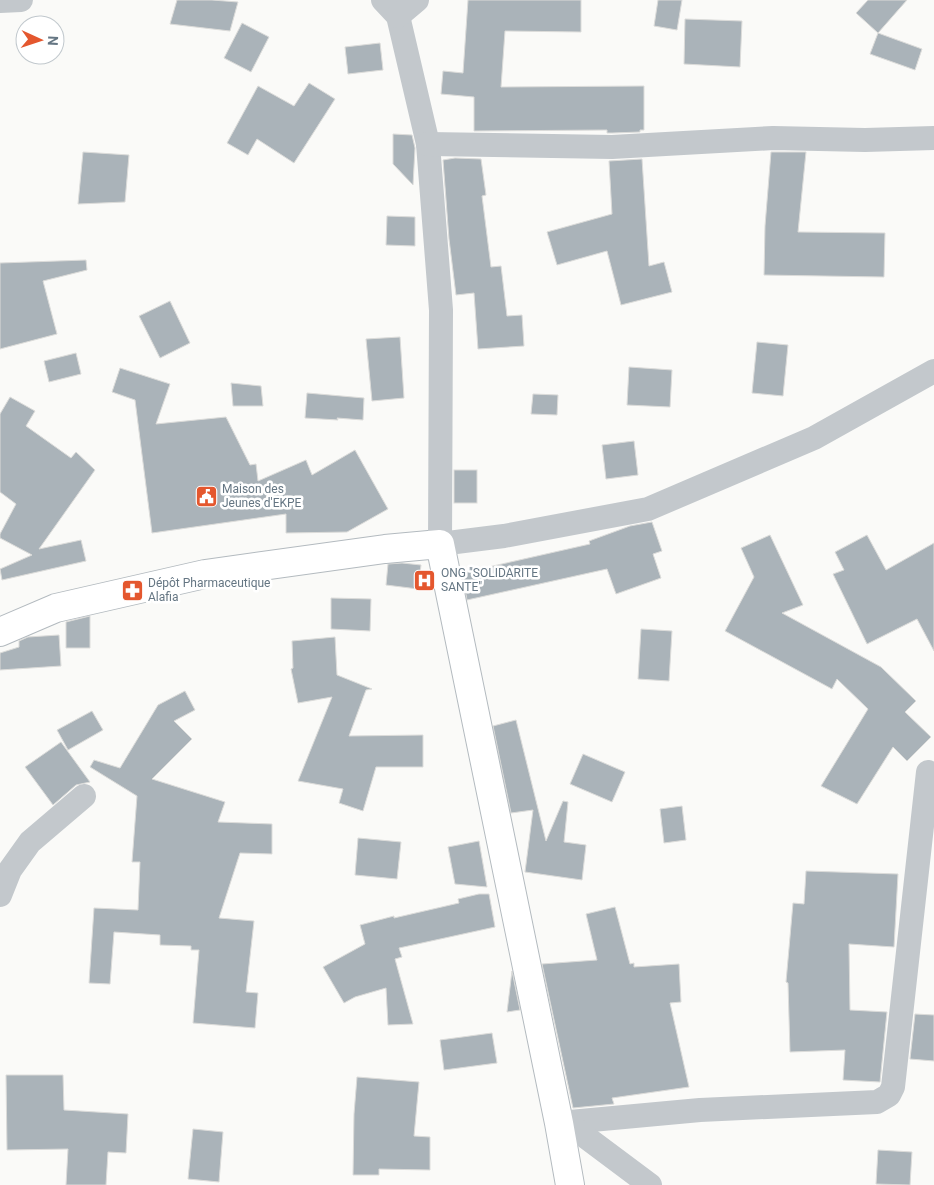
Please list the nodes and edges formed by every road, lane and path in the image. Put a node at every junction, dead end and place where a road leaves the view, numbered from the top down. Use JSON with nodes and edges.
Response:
{"nodes":[{"id":1,"x":21,"y":0,"type":"edge"},
{"id":2,"x":418,"y":0,"type":"edge"},
{"id":3,"x":0,"y":1,"type":"edge"},
{"id":4,"x":390,"y":8,"type":"edge"},
{"id":5,"x":934,"y":138,"type":"edge"},
{"id":6,"x":428,"y":144,"type":"junction"},
{"id":7,"x":934,"y":371,"type":"edge"},
{"id":8,"x":440,"y":544,"type":"junction"},
{"id":9,"x":0,"y":632,"type":"edge"},
{"id":10,"x":928,"y":772,"type":"dead end"},
{"id":11,"x":84,"y":796,"type":"dead end"},
{"id":12,"x":0,"y":895,"type":"edge"},
{"id":13,"x":563,"y":1123,"type":"junction"},
{"id":14,"x":570,"y":1185,"type":"edge"},
{"id":15,"x":650,"y":1185,"type":"edge"}],
"edges":[{"from":1,"to":3,"type":"street"},
{"from":2,"to":4,"type":"street"},
{"from":4,"to":6,"type":"street"},
{"from":5,"to":6,"type":"street"},
{"from":6,"to":8,"type":"street"},
{"from":7,"to":8,"type":"street"},
{"from":8,"to":9,"type":"street"},
{"from":8,"to":13,"type":"street"},
{"from":10,"to":13,"type":"street"},
{"from":11,"to":12,"type":"street"},
{"from":13,"to":14,"type":"street"},
{"from":13,"to":15,"type":"street"}]}
